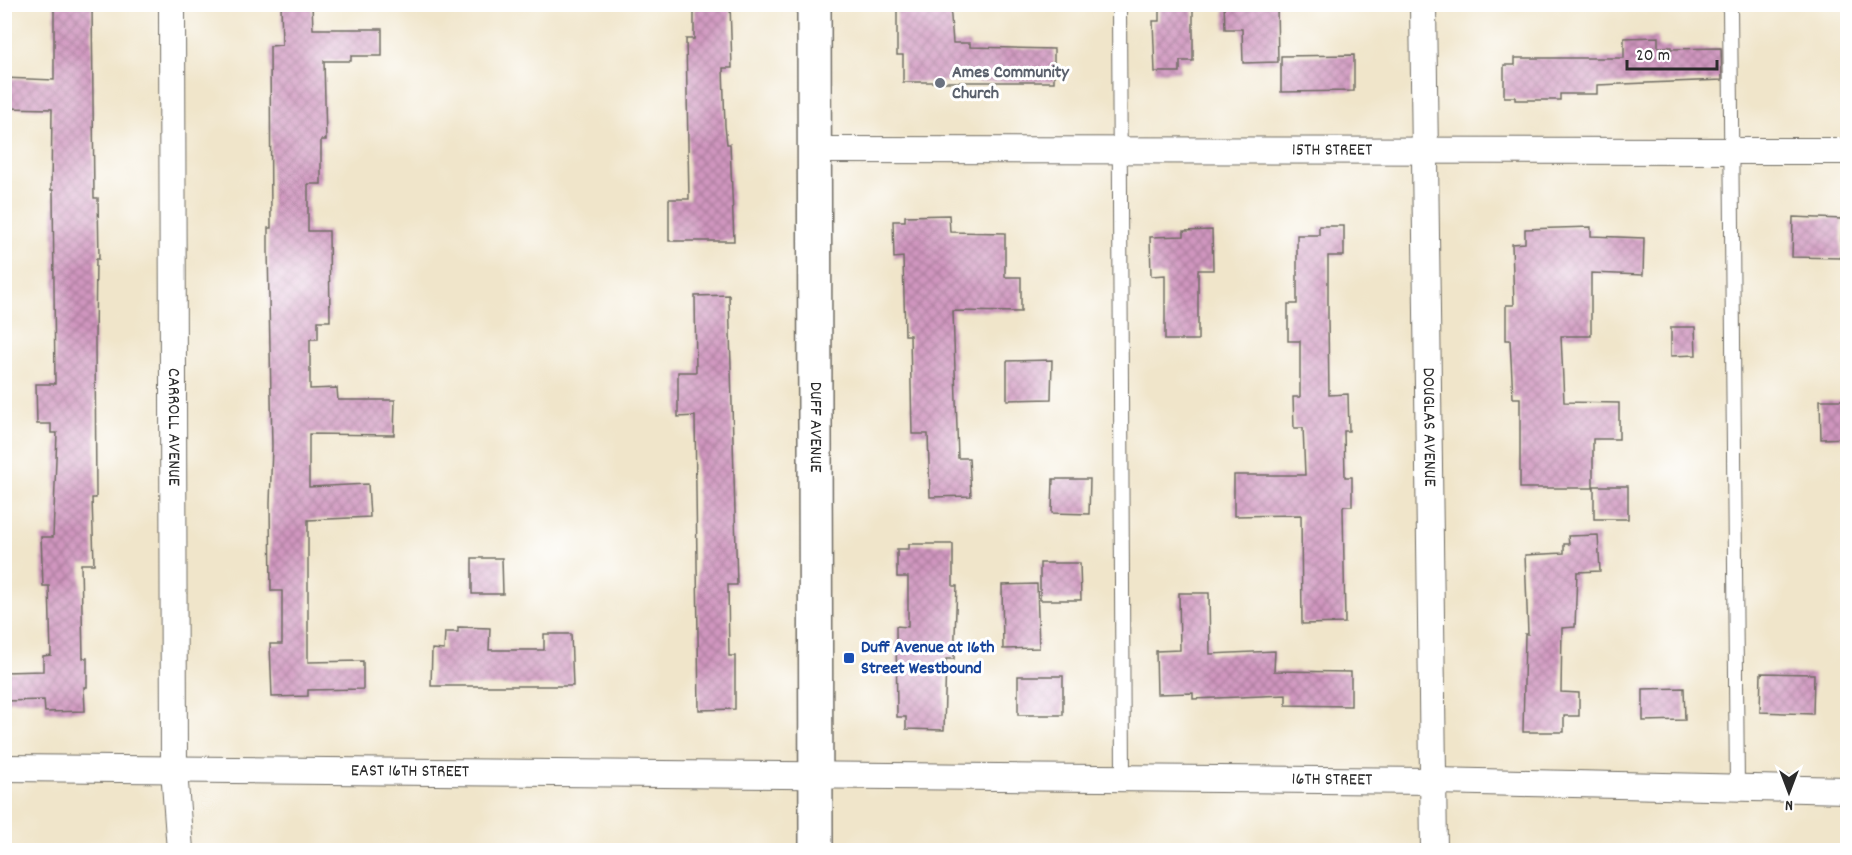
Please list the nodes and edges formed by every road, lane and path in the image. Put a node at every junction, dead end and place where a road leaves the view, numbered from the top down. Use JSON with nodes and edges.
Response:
{"nodes":[{"id":1,"x":172,"y":4,"type":"edge"},
{"id":2,"x":814,"y":4,"type":"edge"},
{"id":3,"x":1119,"y":4,"type":"edge"},
{"id":4,"x":1424,"y":4,"type":"edge"},
{"id":5,"x":1730,"y":4,"type":"edge"},
{"id":6,"x":814,"y":150,"type":"junction"},
{"id":7,"x":1120,"y":150,"type":"junction"},
{"id":8,"x":1424,"y":150,"type":"junction"},
{"id":9,"x":1732,"y":151,"type":"junction"},
{"id":10,"x":1848,"y":151,"type":"edge"},
{"id":11,"x":4,"y":768,"type":"edge"},
{"id":12,"x":174,"y":770,"type":"junction"},
{"id":13,"x":816,"y":776,"type":"junction"},
{"id":14,"x":1123,"y":778,"type":"junction"},
{"id":15,"x":1435,"y":781,"type":"junction"},
{"id":16,"x":1737,"y":789,"type":"junction"},
{"id":17,"x":1848,"y":790,"type":"edge"},
{"id":18,"x":180,"y":850,"type":"edge"},
{"id":19,"x":816,"y":850,"type":"edge"},
{"id":20,"x":1434,"y":850,"type":"edge"}],
"edges":[{"from":1,"to":12,"type":"street","name":"CARROLL AVENUE"},
{"from":2,"to":6,"type":"main road","name":"DUFF AVENUE"},
{"from":3,"to":7,"type":"lane"},
{"from":4,"to":8,"type":"street","name":"DOUGLAS AVENUE"},
{"from":5,"to":9,"type":"lane"},
{"from":6,"to":7,"type":"street","name":"15TH STREET"},
{"from":6,"to":13,"type":"main road","name":"DUFF AVENUE"},
{"from":7,"to":8,"type":"street","name":"15TH STREET"},
{"from":7,"to":14,"type":"lane"},
{"from":8,"to":9,"type":"street","name":"15TH STREET"},
{"from":8,"to":15,"type":"street","name":"DOUGLAS AVENUE"},
{"from":9,"to":10,"type":"street","name":"15TH STREET"},
{"from":9,"to":16,"type":"lane"},
{"from":11,"to":12,"type":"street","name":"EAST 16TH STREET"},
{"from":12,"to":13,"type":"street","name":"EAST 16TH STREET"},
{"from":12,"to":18,"type":"street","name":"CARROLL AVENUE"},
{"from":13,"to":14,"type":"street","name":"16TH STREET"},
{"from":13,"to":19,"type":"main road","name":"DUFF AVENUE"},
{"from":14,"to":15,"type":"street","name":"16TH STREET"},
{"from":15,"to":16,"type":"street","name":"16TH STREET"},
{"from":15,"to":20,"type":"street","name":"DOUGLAS AVENUE"},
{"from":16,"to":17,"type":"street","name":"16TH STREET"}]}
